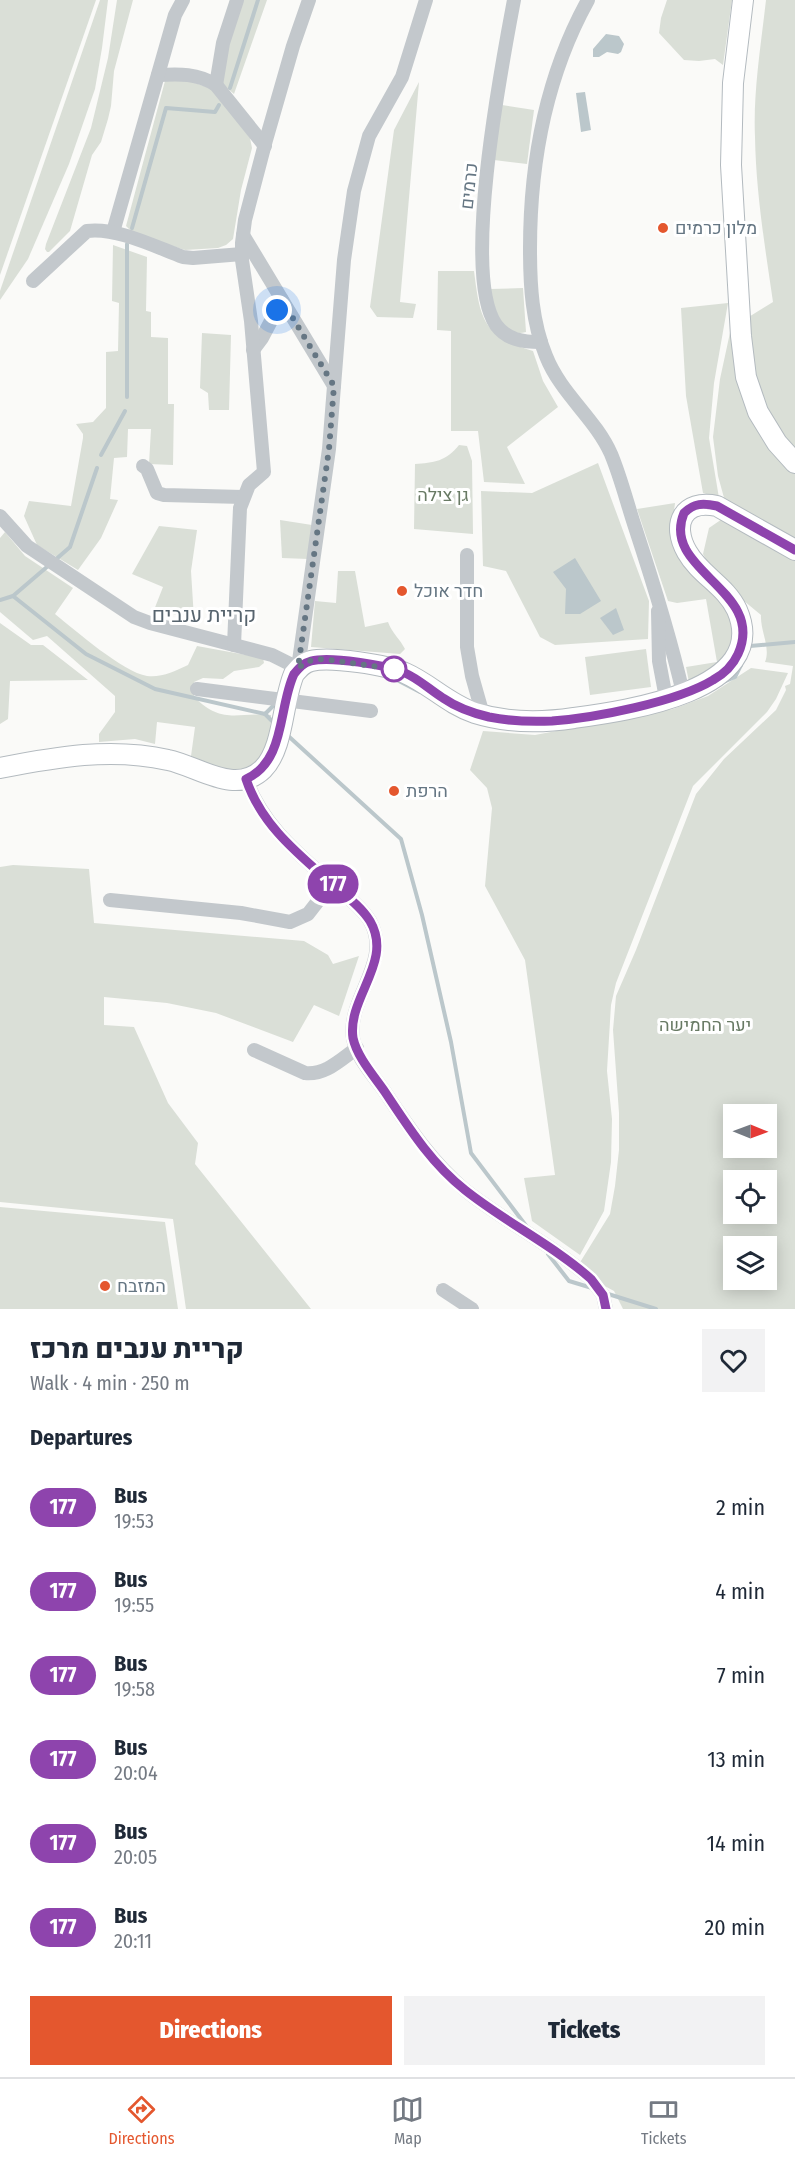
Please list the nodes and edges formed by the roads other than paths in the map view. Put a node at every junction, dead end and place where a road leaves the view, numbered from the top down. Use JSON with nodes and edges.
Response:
{"nodes":[{"id":1,"x":183,"y":0,"type":"edge"},
{"id":2,"x":237,"y":0,"type":"edge"},
{"id":3,"x":309,"y":0,"type":"edge"},
{"id":4,"x":426,"y":0,"type":"edge"},
{"id":5,"x":514,"y":0,"type":"edge"},
{"id":6,"x":588,"y":0,"type":"edge"},
{"id":7,"x":743,"y":0,"type":"edge"},
{"id":8,"x":158,"y":75,"type":"junction"},
{"id":9,"x":216,"y":85,"type":"junction"},
{"id":10,"x":265,"y":146,"type":"junction"},
{"id":11,"x":113,"y":232,"type":"junction"},
{"id":12,"x":243,"y":235,"type":"junction"},
{"id":13,"x":242,"y":254,"type":"junction"},
{"id":14,"x":33,"y":280,"type":"dead end"},
{"id":15,"x":282,"y":300,"type":"junction"},
{"id":16,"x":541,"y":342,"type":"junction"},
{"id":17,"x":254,"y":350,"type":"junction"},
{"id":18,"x":334,"y":386,"type":"junction"},
{"id":19,"x":795,"y":463,"type":"edge"},
{"id":20,"x":143,"y":466,"type":"dead end"},
{"id":21,"x":243,"y":497,"type":"junction"},
{"id":22,"x":0,"y":516,"type":"edge"},
{"id":23,"x":795,"y":550,"type":"edge"},
{"id":24,"x":467,"y":555,"type":"dead end"},
{"id":25,"x":234,"y":645,"type":"junction"},
{"id":26,"x":298,"y":668,"type":"junction"},
{"id":27,"x":197,"y":689,"type":"dead end"},
{"id":28,"x":674,"y":696,"type":"junction"},
{"id":29,"x":286,"y":700,"type":"junction"},
{"id":30,"x":371,"y":711,"type":"dead end"},
{"id":31,"x":483,"y":715,"type":"junction"},
{"id":32,"x":0,"y":768,"type":"edge"},
{"id":33,"x":246,"y":779,"type":"junction"},
{"id":34,"x":332,"y":883,"type":"junction"},
{"id":35,"x":110,"y":900,"type":"dead end"},
{"id":36,"x":357,"y":1048,"type":"junction"},
{"id":37,"x":254,"y":1050,"type":"dead end"},
{"id":38,"x":443,"y":1290,"type":"dead end"},
{"id":39,"x":472,"y":1309,"type":"edge"},
{"id":40,"x":606,"y":1309,"type":"edge"}],
"edges":[{"from":1,"to":8,"type":"street"},
{"from":2,"to":9,"type":"street"},
{"from":3,"to":10,"type":"street"},
{"from":4,"to":18,"type":"street"},
{"from":5,"to":16,"type":"street","name":"כרמים"},
{"from":6,"to":16,"type":"street"},
{"from":7,"to":19,"type":"main road"},
{"from":8,"to":9,"type":"street"},
{"from":8,"to":11,"type":"street"},
{"from":9,"to":10,"type":"street"},
{"from":10,"to":12,"type":"street"},
{"from":11,"to":13,"type":"street"},
{"from":11,"to":14,"type":"street"},
{"from":12,"to":13,"type":"street"},
{"from":12,"to":15,"type":"street"},
{"from":13,"to":17,"type":"street"},
{"from":15,"to":17,"type":"street"},
{"from":15,"to":18,"type":"street"},
{"from":16,"to":28,"type":"street"},
{"from":17,"to":21,"type":"street"},
{"from":18,"to":26,"type":"street"},
{"from":20,"to":21,"type":"street"},
{"from":21,"to":25,"type":"street"},
{"from":22,"to":25,"type":"street"},
{"from":23,"to":28,"type":"main road"},
{"from":24,"to":31,"type":"street"},
{"from":25,"to":26,"type":"street"},
{"from":26,"to":29,"type":"main road"},
{"from":26,"to":31,"type":"main road"},
{"from":27,"to":29,"type":"street"},
{"from":28,"to":31,"type":"main road"},
{"from":29,"to":30,"type":"street"},
{"from":29,"to":33,"type":"main road"},
{"from":32,"to":33,"type":"main road"},
{"from":33,"to":34,"type":"street"},
{"from":34,"to":35,"type":"street"},
{"from":34,"to":36,"type":"street"},
{"from":36,"to":37,"type":"street"},
{"from":36,"to":40,"type":"street"},
{"from":38,"to":39,"type":"street"}]}
